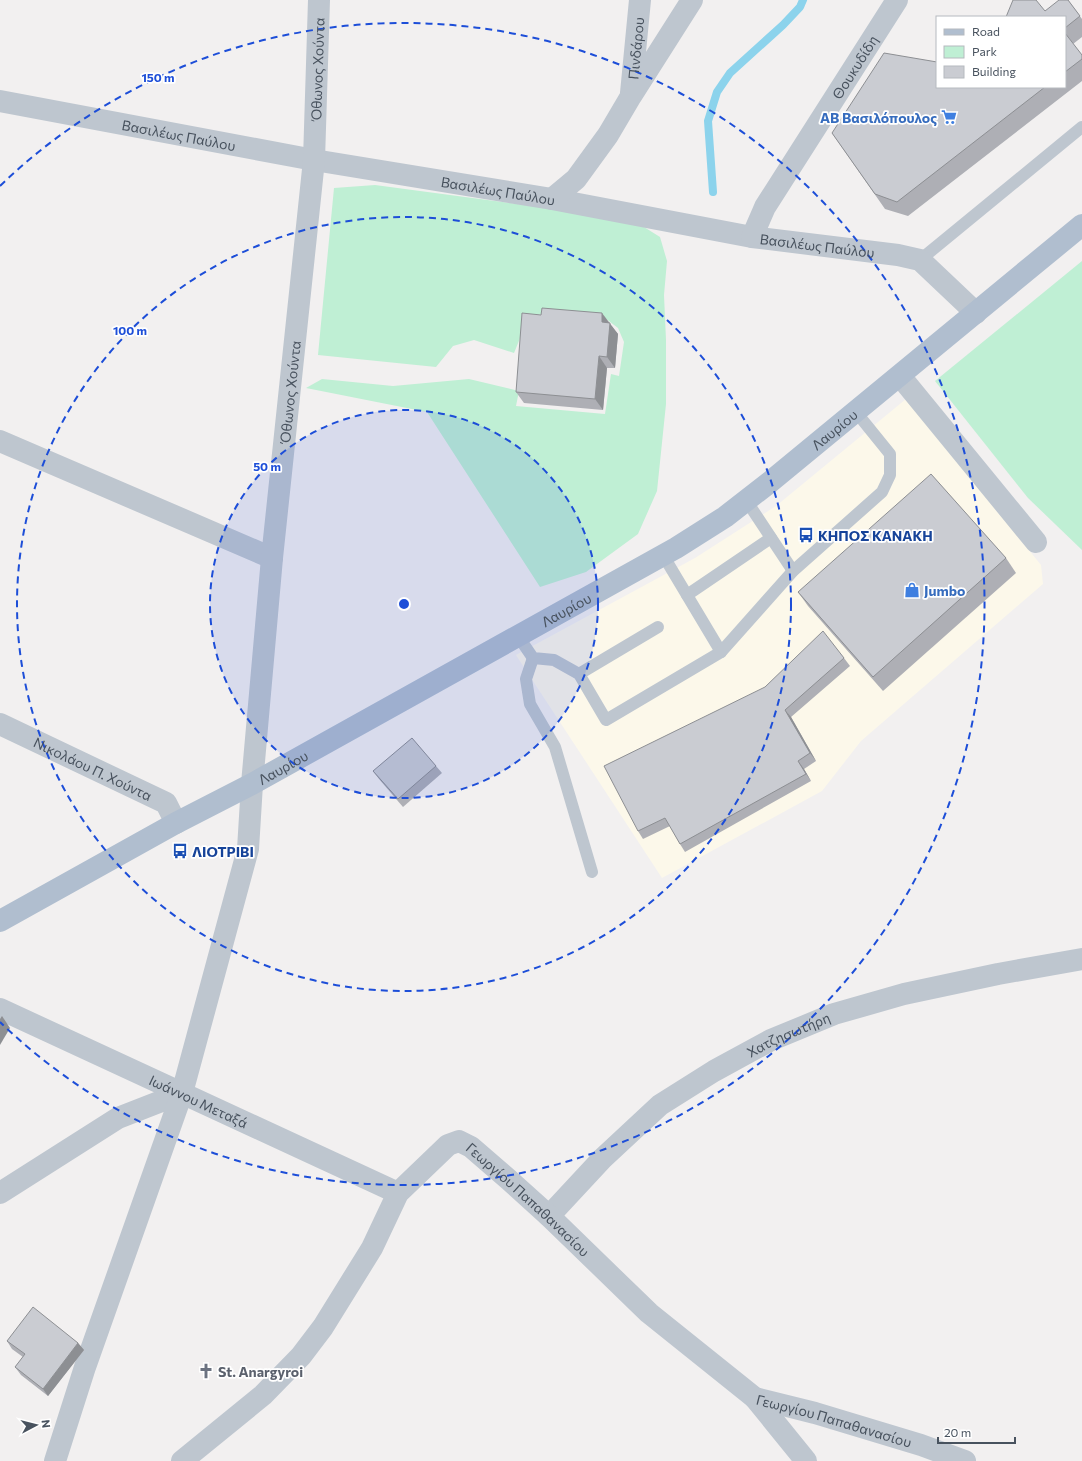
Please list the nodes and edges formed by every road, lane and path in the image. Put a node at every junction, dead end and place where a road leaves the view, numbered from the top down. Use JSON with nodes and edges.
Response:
{"nodes":[{"id":1,"x":319,"y":0,"type":"edge"},
{"id":2,"x":640,"y":0,"type":"edge"},
{"id":3,"x":692,"y":0,"type":"edge"},
{"id":4,"x":897,"y":0,"type":"edge"},
{"id":5,"x":631,"y":96,"type":"junction"},
{"id":6,"x":0,"y":101,"type":"edge"},
{"id":7,"x":1082,"y":127,"type":"edge"},
{"id":8,"x":314,"y":160,"type":"junction"},
{"id":9,"x":552,"y":199,"type":"junction"},
{"id":10,"x":1082,"y":225,"type":"edge"},
{"id":11,"x":752,"y":237,"type":"junction"},
{"id":12,"x":920,"y":260,"type":"junction"},
{"id":13,"x":976,"y":313,"type":"junction"},
{"id":14,"x":900,"y":376,"type":"junction"},
{"id":15,"x":856,"y":412,"type":"junction"},
{"id":16,"x":0,"y":441,"type":"edge"},
{"id":17,"x":746,"y":500,"type":"junction"},
{"id":18,"x":771,"y":538,"type":"junction"},
{"id":19,"x":1036,"y":542,"type":"dead end"},
{"id":20,"x":663,"y":555,"type":"junction"},
{"id":21,"x":272,"y":558,"type":"junction"},
{"id":22,"x":793,"y":571,"type":"junction"},
{"id":23,"x":687,"y":596,"type":"junction"},
{"id":24,"x":658,"y":627,"type":"dead end"},
{"id":25,"x":518,"y":636,"type":"junction"},
{"id":26,"x":721,"y":652,"type":"junction"},
{"id":27,"x":533,"y":658,"type":"junction"},
{"id":28,"x":578,"y":674,"type":"junction"},
{"id":29,"x":0,"y":724,"type":"edge"},
{"id":30,"x":252,"y":784,"type":"junction"},
{"id":31,"x":176,"y":824,"type":"junction"},
{"id":32,"x":592,"y":872,"type":"dead end"},
{"id":33,"x":0,"y":920,"type":"edge"},
{"id":34,"x":1082,"y":959,"type":"edge"},
{"id":35,"x":0,"y":1009,"type":"edge"},
{"id":36,"x":182,"y":1093,"type":"junction"},
{"id":37,"x":0,"y":1193,"type":"edge"},
{"id":38,"x":398,"y":1193,"type":"junction"},
{"id":39,"x":549,"y":1216,"type":"junction"},
{"id":40,"x":754,"y":1398,"type":"junction"},
{"id":41,"x":55,"y":1461,"type":"edge"},
{"id":42,"x":182,"y":1461,"type":"edge"},
{"id":43,"x":806,"y":1461,"type":"edge"},
{"id":44,"x":965,"y":1461,"type":"edge"}],
"edges":[{"from":1,"to":8,"type":"street","name":"Όθωνος Χούντα"},
{"from":2,"to":5,"type":"street","name":"Πινδάρου"},
{"from":3,"to":5,"type":"street"},
{"from":4,"to":11,"type":"street","name":"Θουκυδίδη"},
{"from":5,"to":9,"type":"street"},
{"from":6,"to":8,"type":"street","name":"Βασιλέως Παύλου"},
{"from":7,"to":12,"type":"lane"},
{"from":8,"to":9,"type":"street","name":"Βασιλέως Παύλου"},
{"from":8,"to":21,"type":"street","name":"Όθωνος Χούντα"},
{"from":9,"to":11,"type":"street","name":"Βασιλέως Παύλου"},
{"from":10,"to":13,"type":"main road","name":"Λαυρίου"},
{"from":11,"to":12,"type":"street","name":"Βασιλέως Παύλου"},
{"from":12,"to":13,"type":"street"},
{"from":13,"to":14,"type":"main road","name":"Λαυρίου"},
{"from":14,"to":15,"type":"main road","name":"Λαυρίου"},
{"from":14,"to":19,"type":"street"},
{"from":15,"to":17,"type":"main road","name":"Λαυρίου"},
{"from":15,"to":22,"type":"lane"},
{"from":16,"to":21,"type":"street"},
{"from":17,"to":18,"type":"lane"},
{"from":17,"to":20,"type":"main road","name":"Λαυρίου"},
{"from":18,"to":22,"type":"lane"},
{"from":18,"to":23,"type":"lane"},
{"from":20,"to":23,"type":"lane"},
{"from":20,"to":25,"type":"main road","name":"Λαυρίου"},
{"from":21,"to":30,"type":"street","name":"Όθωνος Χούντα"},
{"from":22,"to":26,"type":"lane"},
{"from":23,"to":26,"type":"lane"},
{"from":24,"to":28,"type":"lane"},
{"from":25,"to":27,"type":"lane"},
{"from":25,"to":30,"type":"main road","name":"Λαυρίου"},
{"from":26,"to":28,"type":"lane"},
{"from":27,"to":28,"type":"lane"},
{"from":27,"to":32,"type":"lane"},
{"from":29,"to":31,"type":"street","name":"Νικολάου Π. Χούντα"},
{"from":30,"to":31,"type":"main road","name":"Λαυρίου"},
{"from":30,"to":36,"type":"street","name":"Όθωνος Χούντα"},
{"from":31,"to":33,"type":"main road","name":"Λαυρίου"},
{"from":34,"to":39,"type":"street","name":"Χατζησωτήρη"},
{"from":35,"to":36,"type":"street","name":"Ιωάννου Μεταξά"},
{"from":36,"to":37,"type":"street"},
{"from":36,"to":38,"type":"street","name":"Ιωάννου Μεταξά"},
{"from":36,"to":41,"type":"street","name":"Όθωνος Χούντα"},
{"from":38,"to":39,"type":"street","name":"Γεωργίου Παπαθανασίου"},
{"from":38,"to":42,"type":"street","name":"Γεωργίου Παπαθανασίου"},
{"from":39,"to":40,"type":"street","name":"Γεωργίου Παπαθανασίου"},
{"from":40,"to":43,"type":"street"},
{"from":40,"to":44,"type":"street","name":"Γεωργίου Παπαθανασίου"}]}
